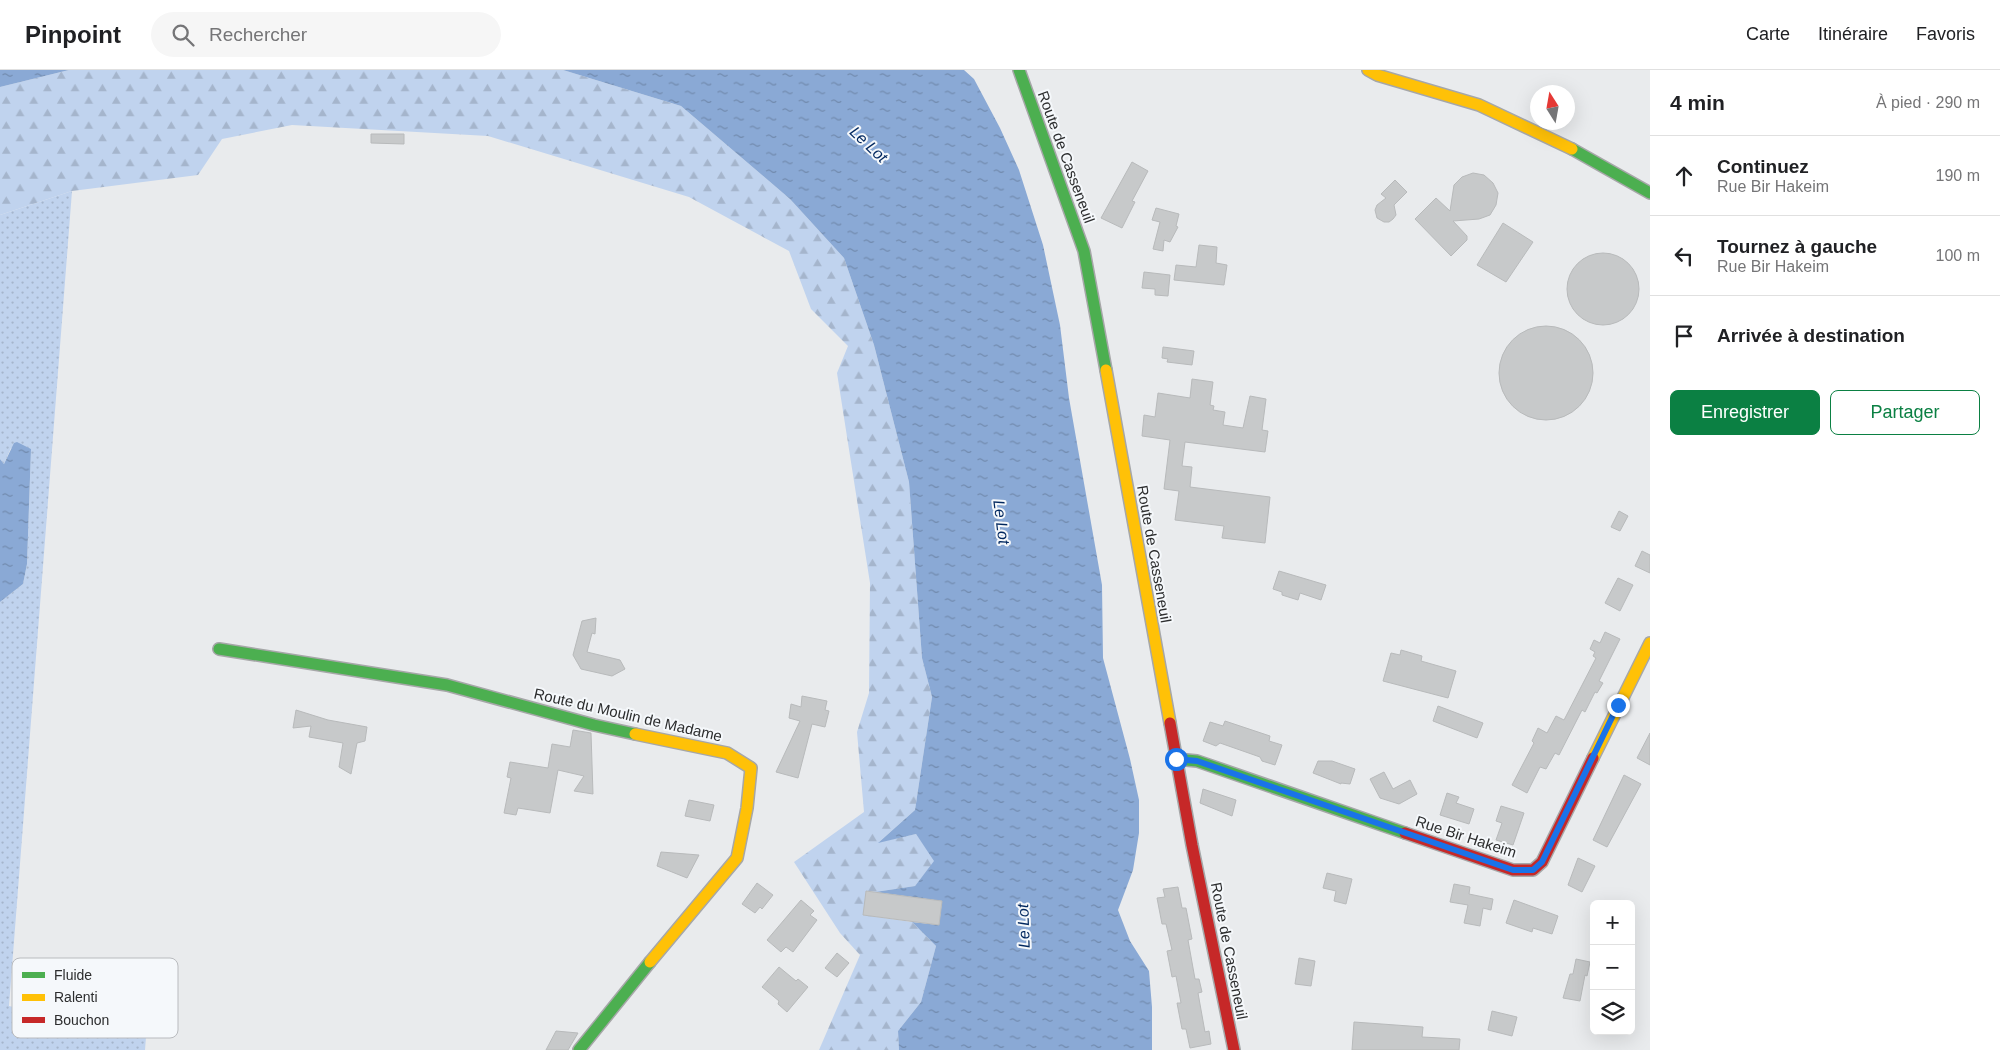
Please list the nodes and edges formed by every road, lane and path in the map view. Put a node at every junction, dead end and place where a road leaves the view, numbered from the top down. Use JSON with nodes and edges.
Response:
{"nodes":[{"id":1,"x":1018,"y":70,"type":"edge"},
{"id":2,"x":1368,"y":70,"type":"edge"},
{"id":3,"x":1650,"y":193,"type":"edge"},
{"id":4,"x":1650,"y":643,"type":"edge"},
{"id":5,"x":219,"y":649,"type":"dead end"},
{"id":6,"x":1176,"y":759,"type":"junction"},
{"id":7,"x":579,"y":1050,"type":"edge"},
{"id":8,"x":1234,"y":1050,"type":"edge"}],
"edges":[{"from":1,"to":6,"type":"street","name":"Route de Casseneuil"},
{"from":2,"to":3,"type":"street"},
{"from":4,"to":6,"type":"street","name":"Rue Bir Hakeim"},
{"from":5,"to":7,"type":"street","name":"Route du Moulin de Madame"},
{"from":6,"to":8,"type":"street","name":"Route de Casseneuil"}]}
